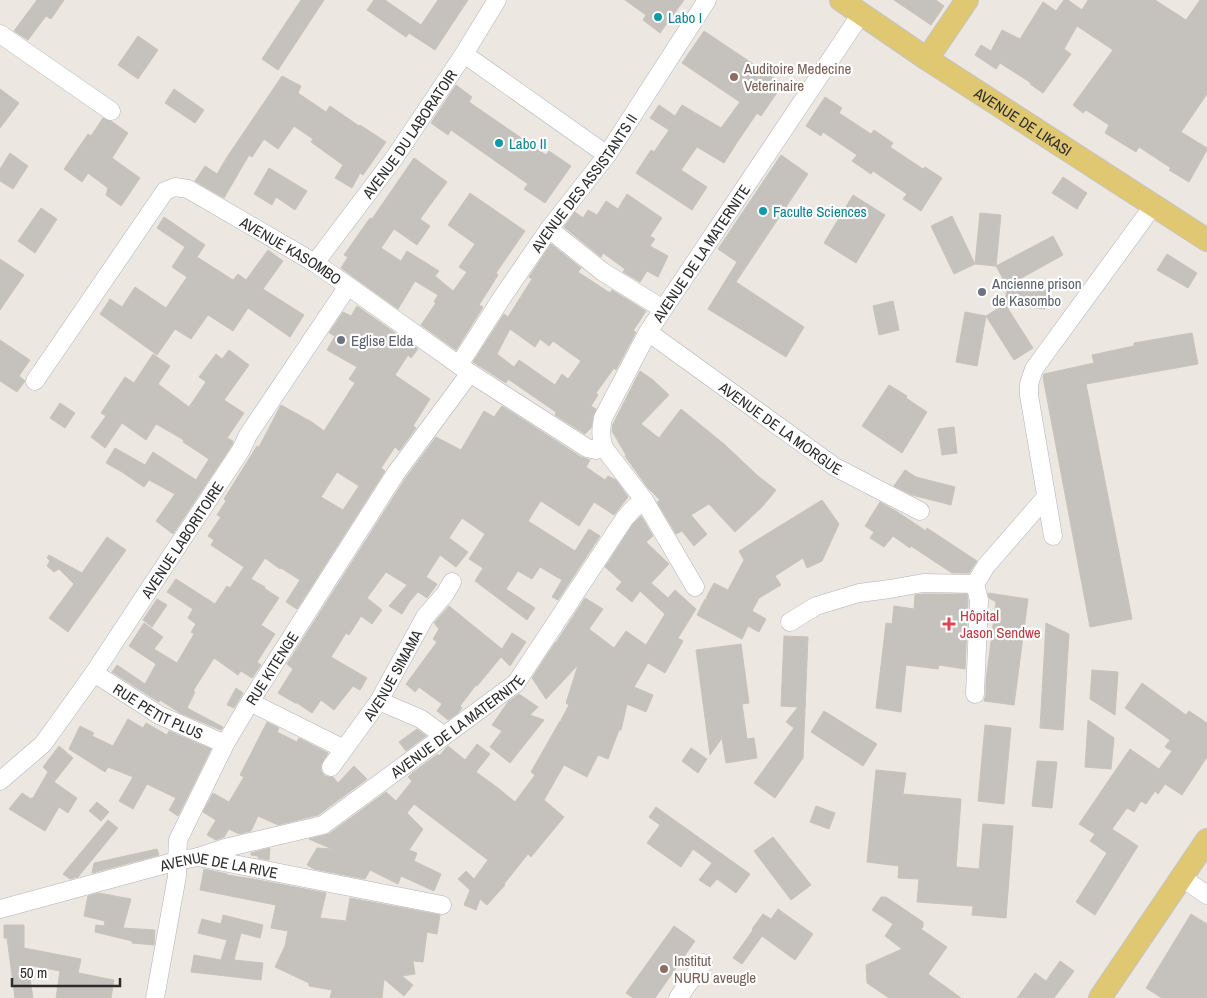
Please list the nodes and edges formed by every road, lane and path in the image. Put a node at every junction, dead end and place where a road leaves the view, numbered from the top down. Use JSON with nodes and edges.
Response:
{"nodes":[{"id":1,"x":497,"y":0,"type":"edge"},
{"id":2,"x":706,"y":0,"type":"edge"},
{"id":3,"x":841,"y":0,"type":"edge"},
{"id":4,"x":967,"y":0,"type":"edge"},
{"id":5,"x":862,"y":14,"type":"junction"},
{"id":6,"x":0,"y":34,"type":"edge"},
{"id":7,"x":464,"y":54,"type":"junction"},
{"id":8,"x":927,"y":59,"type":"junction"},
{"id":9,"x":112,"y":111,"type":"dead end"},
{"id":10,"x":607,"y":155,"type":"junction"},
{"id":11,"x":1154,"y":206,"type":"junction"},
{"id":12,"x":549,"y":229,"type":"junction"},
{"id":13,"x":1203,"y":229,"type":"edge"},
{"id":14,"x":315,"y":263,"type":"junction"},
{"id":15,"x":348,"y":286,"type":"junction"},
{"id":16,"x":663,"y":309,"type":"junction"},
{"id":17,"x":648,"y":332,"type":"junction"},
{"id":18,"x":464,"y":369,"type":"junction"},
{"id":19,"x":35,"y":381,"type":"dead end"},
{"id":20,"x":604,"y":448,"type":"junction"},
{"id":21,"x":1046,"y":497,"type":"junction"},
{"id":22,"x":644,"y":500,"type":"junction"},
{"id":23,"x":920,"y":511,"type":"dead end"},
{"id":24,"x":1053,"y":536,"type":"dead end"},
{"id":25,"x":452,"y":582,"type":"dead end"},
{"id":26,"x":975,"y":584,"type":"junction"},
{"id":27,"x":695,"y":587,"type":"dead end"},
{"id":28,"x":790,"y":622,"type":"dead end"},
{"id":29,"x":94,"y":673,"type":"junction"},
{"id":30,"x":975,"y":694,"type":"dead end"},
{"id":31,"x":379,"y":701,"type":"junction"},
{"id":32,"x":250,"y":702,"type":"junction"},
{"id":33,"x":444,"y":736,"type":"junction"},
{"id":34,"x":225,"y":744,"type":"junction"},
{"id":35,"x":344,"y":749,"type":"junction"},
{"id":36,"x":331,"y":767,"type":"dead end"},
{"id":37,"x":0,"y":781,"type":"edge"},
{"id":38,"x":1207,"y":840,"type":"edge"},
{"id":39,"x":198,"y":857,"type":"junction"},
{"id":40,"x":176,"y":861,"type":"junction"},
{"id":41,"x":1181,"y":877,"type":"junction"},
{"id":42,"x":1207,"y":895,"type":"edge"},
{"id":43,"x":442,"y":905,"type":"dead end"},
{"id":44,"x":0,"y":909,"type":"edge"},
{"id":45,"x":703,"y":963,"type":"dead end"},
{"id":46,"x":155,"y":998,"type":"edge"},
{"id":47,"x":678,"y":998,"type":"edge"},
{"id":48,"x":1100,"y":998,"type":"edge"}],
"edges":[{"from":1,"to":7,"type":"street","name":"AVENUE DU LABORATOIR"},
{"from":2,"to":10,"type":"street","name":"AVENUE DES ASSISTANTS II"},
{"from":3,"to":5,"type":"main road","name":"AVENUE DE LIKASI"},
{"from":4,"to":8,"type":"main road"},
{"from":5,"to":8,"type":"main road","name":"AVENUE DE LIKASI"},
{"from":5,"to":16,"type":"street","name":"AVENUE DE LA MATERNITE"},
{"from":6,"to":9,"type":"street"},
{"from":7,"to":10,"type":"street"},
{"from":7,"to":14,"type":"street","name":"AVENUE DU LABORATOIR"},
{"from":8,"to":11,"type":"main road","name":"AVENUE DE LIKASI"},
{"from":10,"to":12,"type":"street","name":"AVENUE DES ASSISTANTS II"},
{"from":11,"to":13,"type":"main road","name":"AVENUE DE LIKASI"},
{"from":11,"to":21,"type":"street"},
{"from":12,"to":16,"type":"street"},
{"from":12,"to":18,"type":"street","name":"AVENUE DES ASSISTANTS II"},
{"from":14,"to":15,"type":"street","name":"AVENUE KASOMBO"},
{"from":14,"to":19,"type":"street","name":"AVENUE KASOMBO"},
{"from":15,"to":18,"type":"street","name":"AVENUE KASOMBO"},
{"from":15,"to":29,"type":"street","name":"AVENUE LABORITOIRE"},
{"from":16,"to":17,"type":"street","name":"AVENUE DE LA MATERNITE"},
{"from":17,"to":20,"type":"street","name":"AVENUE DE LA MATERNITE"},
{"from":17,"to":23,"type":"street","name":"AVENUE DE LA MORGUE"},
{"from":18,"to":20,"type":"street","name":"AVENUE KASOMBO"},
{"from":18,"to":32,"type":"street","name":"RUE KITENGE"},
{"from":20,"to":22,"type":"street"},
{"from":21,"to":24,"type":"street"},
{"from":21,"to":26,"type":"street"},
{"from":22,"to":27,"type":"street"},
{"from":22,"to":33,"type":"street","name":"AVENUE DE LA MATERNITE"},
{"from":25,"to":31,"type":"street","name":"AVENUE SIMAMA"},
{"from":26,"to":28,"type":"street"},
{"from":26,"to":30,"type":"street"},
{"from":29,"to":34,"type":"street","name":"RUE PETIT PLUS"},
{"from":29,"to":37,"type":"street","name":"AVENUE LABORITOIRE"},
{"from":31,"to":33,"type":"street"},
{"from":31,"to":35,"type":"street","name":"AVENUE SIMAMA"},
{"from":32,"to":34,"type":"street","name":"RUE KITENGE"},
{"from":32,"to":35,"type":"street"},
{"from":33,"to":39,"type":"street","name":"AVENUE DE LA MATERNITE"},
{"from":34,"to":40,"type":"street","name":"RUE KITENGE"},
{"from":35,"to":36,"type":"street","name":"AVENUE SIMAMA"},
{"from":38,"to":41,"type":"main road"},
{"from":39,"to":40,"type":"street","name":"AVENUE DE LA RIVE"},
{"from":39,"to":43,"type":"street","name":"AVENUE DE LA RIVE"},
{"from":40,"to":44,"type":"street","name":"AVENUE DE LA RIVE"},
{"from":40,"to":46,"type":"street","name":"RUE KITENGE"},
{"from":41,"to":42,"type":"street"},
{"from":41,"to":48,"type":"main road"},
{"from":45,"to":47,"type":"street"}]}
